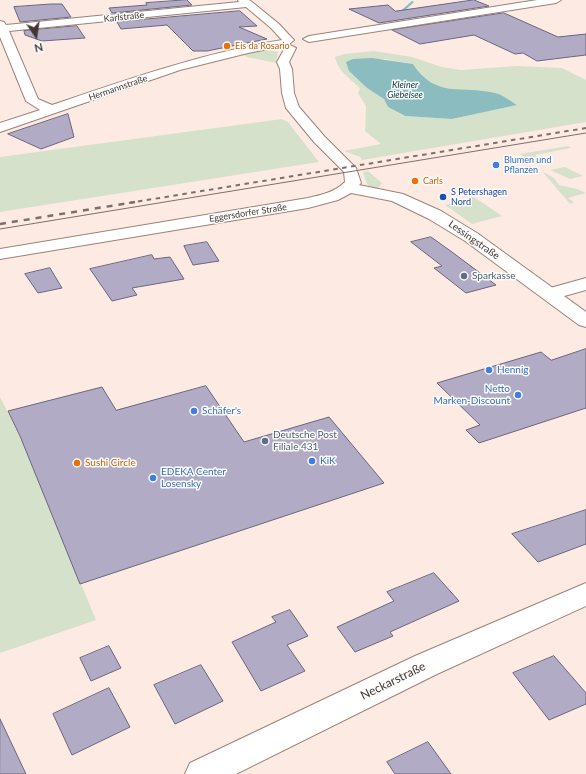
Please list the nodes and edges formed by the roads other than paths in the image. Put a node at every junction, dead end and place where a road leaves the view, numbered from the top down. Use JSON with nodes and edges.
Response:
{"nodes":[{"id":1,"x":556,"y":0,"type":"edge"},
{"id":2,"x":246,"y":2,"type":"edge"},
{"id":3,"x":1,"y":27,"type":"edge"},
{"id":4,"x":350,"y":32,"type":"junction"},
{"id":5,"x":297,"y":45,"type":"junction"},
{"id":6,"x":51,"y":110,"type":"junction"},
{"id":7,"x":0,"y":128,"type":"edge"},
{"id":8,"x":343,"y":192,"type":"junction"},
{"id":9,"x":0,"y":254,"type":"edge"},
{"id":10,"x":586,"y":284,"type":"edge"},
{"id":11,"x":550,"y":294,"type":"junction"},
{"id":12,"x":586,"y":321,"type":"edge"},
{"id":13,"x":586,"y":594,"type":"edge"},
{"id":14,"x":202,"y":774,"type":"edge"}],
"edges":[{"from":1,"to":4,"type":"street"},
{"from":2,"to":3,"type":"street","name":"Karlstraße"},
{"from":2,"to":5,"type":"street"},
{"from":3,"to":6,"type":"street"},
{"from":4,"to":5,"type":"street"},
{"from":4,"to":5,"type":"street"},
{"from":5,"to":6,"type":"street","name":"Hermannstraße"},
{"from":5,"to":8,"type":"street"},
{"from":6,"to":7,"type":"street","name":"Hermannstraße"},
{"from":8,"to":9,"type":"street","name":"Eggersdorfer Straße"},
{"from":8,"to":11,"type":"street","name":"Lessingstraße"},
{"from":10,"to":11,"type":"street"},
{"from":11,"to":12,"type":"street","name":"Lessingstraße"},
{"from":13,"to":14,"type":"street","name":"Neckarstraße"}]}
